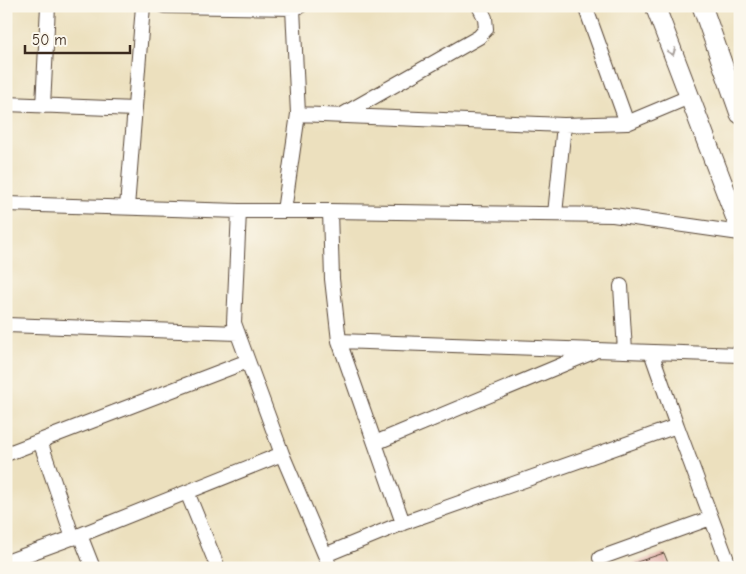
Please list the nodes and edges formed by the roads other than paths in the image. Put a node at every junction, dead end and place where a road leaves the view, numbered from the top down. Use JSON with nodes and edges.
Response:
{"nodes":[{"id":1,"x":48,"y":6,"type":"edge"},
{"id":2,"x":143,"y":6,"type":"edge"},
{"id":3,"x":164,"y":6,"type":"edge"},
{"id":4,"x":479,"y":6,"type":"edge"},
{"id":5,"x":585,"y":6,"type":"edge"},
{"id":6,"x":655,"y":6,"type":"edge"},
{"id":7,"x":702,"y":6,"type":"edge"},
{"id":8,"x":297,"y":7,"type":"edge"},
{"id":9,"x":689,"y":97,"type":"junction"},
{"id":10,"x":6,"y":104,"type":"edge"},
{"id":11,"x":43,"y":106,"type":"junction"},
{"id":12,"x":135,"y":109,"type":"junction"},
{"id":13,"x":298,"y":114,"type":"junction"},
{"id":14,"x":740,"y":114,"type":"edge"},
{"id":15,"x":341,"y":116,"type":"junction"},
{"id":16,"x":627,"y":123,"type":"junction"},
{"id":17,"x":564,"y":125,"type":"junction"},
{"id":18,"x":6,"y":204,"type":"edge"},
{"id":19,"x":127,"y":207,"type":"junction"},
{"id":20,"x":239,"y":210,"type":"junction"},
{"id":21,"x":284,"y":211,"type":"junction"},
{"id":22,"x":330,"y":211,"type":"junction"},
{"id":23,"x":555,"y":214,"type":"junction"},
{"id":24,"x":740,"y":231,"type":"edge"},
{"id":25,"x":621,"y":286,"type":"dead end"},
{"id":26,"x":6,"y":325,"type":"edge"},
{"id":27,"x":238,"y":332,"type":"junction"},
{"id":28,"x":339,"y":341,"type":"junction"},
{"id":29,"x":598,"y":350,"type":"junction"},
{"id":30,"x":625,"y":351,"type":"junction"},
{"id":31,"x":651,"y":352,"type":"junction"},
{"id":32,"x":740,"y":355,"type":"edge"},
{"id":33,"x":248,"y":361,"type":"junction"},
{"id":34,"x":677,"y":426,"type":"junction"},
{"id":35,"x":40,"y":441,"type":"junction"},
{"id":36,"x":375,"y":443,"type":"junction"},
{"id":37,"x":6,"y":454,"type":"edge"},
{"id":38,"x":282,"y":454,"type":"junction"},
{"id":39,"x":187,"y":492,"type":"junction"},
{"id":40,"x":711,"y":518,"type":"junction"},
{"id":41,"x":403,"y":523,"type":"junction"},
{"id":42,"x":76,"y":536,"type":"junction"},
{"id":43,"x":600,"y":558,"type":"dead end"},
{"id":44,"x":327,"y":561,"type":"edge"},
{"id":45,"x":6,"y":562,"type":"edge"},
{"id":46,"x":92,"y":568,"type":"edge"},
{"id":47,"x":218,"y":568,"type":"edge"},
{"id":48,"x":730,"y":568,"type":"edge"}],
"edges":[{"from":1,"to":11,"type":"street"},
{"from":2,"to":12,"type":"street"},
{"from":3,"to":8,"type":"street"},
{"from":4,"to":15,"type":"street"},
{"from":5,"to":16,"type":"street"},
{"from":6,"to":9,"type":"street","one_way":true},
{"from":7,"to":14,"type":"street"},
{"from":8,"to":13,"type":"street"},
{"from":9,"to":16,"type":"street"},
{"from":9,"to":24,"type":"street"},
{"from":10,"to":11,"type":"street"},
{"from":11,"to":12,"type":"street"},
{"from":12,"to":19,"type":"street"},
{"from":13,"to":15,"type":"street"},
{"from":13,"to":21,"type":"street"},
{"from":15,"to":17,"type":"street"},
{"from":16,"to":17,"type":"street"},
{"from":17,"to":23,"type":"street"},
{"from":18,"to":19,"type":"street"},
{"from":19,"to":20,"type":"street"},
{"from":20,"to":21,"type":"street"},
{"from":20,"to":27,"type":"street"},
{"from":21,"to":22,"type":"street"},
{"from":22,"to":23,"type":"street"},
{"from":22,"to":28,"type":"street"},
{"from":23,"to":24,"type":"street"},
{"from":25,"to":30,"type":"street"},
{"from":26,"to":27,"type":"street"},
{"from":27,"to":33,"type":"street"},
{"from":28,"to":29,"type":"street"},
{"from":28,"to":36,"type":"street"},
{"from":29,"to":30,"type":"street"},
{"from":29,"to":36,"type":"street"},
{"from":30,"to":31,"type":"street"},
{"from":31,"to":32,"type":"street"},
{"from":31,"to":34,"type":"street"},
{"from":33,"to":35,"type":"street"},
{"from":33,"to":38,"type":"street"},
{"from":34,"to":40,"type":"street"},
{"from":34,"to":41,"type":"street"},
{"from":35,"to":37,"type":"street"},
{"from":35,"to":42,"type":"street"},
{"from":36,"to":41,"type":"street"},
{"from":38,"to":39,"type":"street"},
{"from":38,"to":44,"type":"street"},
{"from":39,"to":42,"type":"street"},
{"from":39,"to":47,"type":"street"},
{"from":40,"to":43,"type":"street"},
{"from":40,"to":48,"type":"street"},
{"from":41,"to":44,"type":"street"},
{"from":42,"to":45,"type":"street"},
{"from":42,"to":46,"type":"street"}]}
